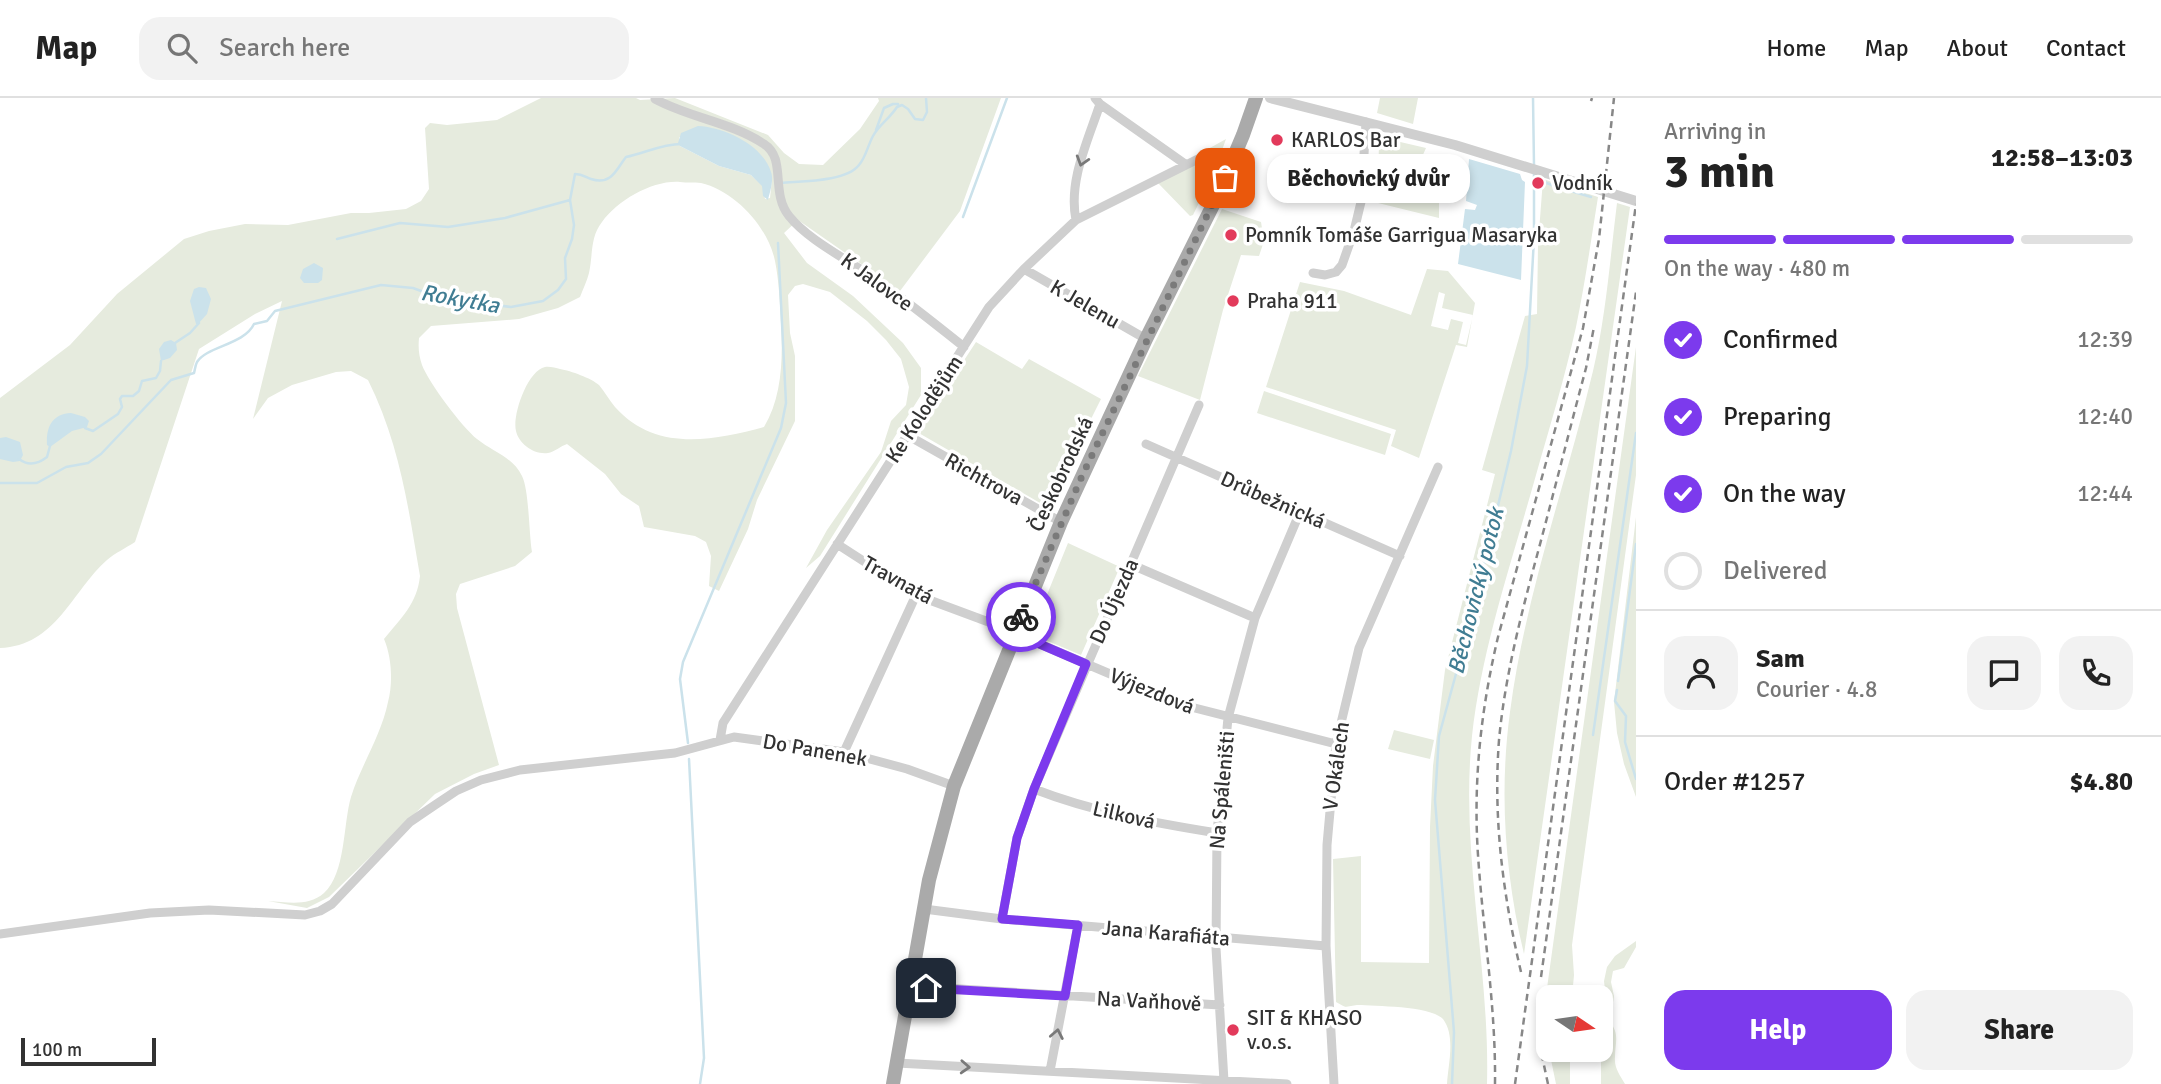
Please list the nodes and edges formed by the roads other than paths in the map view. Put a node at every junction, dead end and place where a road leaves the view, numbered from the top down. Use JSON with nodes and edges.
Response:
{"nodes":[{"id":1,"x":1256,"y":98,"type":"edge"},
{"id":2,"x":1269,"y":98,"type":"edge"},
{"id":3,"x":655,"y":99,"type":"edge"},
{"id":4,"x":1097,"y":101,"type":"edge"},
{"id":5,"x":1366,"y":122,"type":"junction"},
{"id":6,"x":1206,"y":155,"type":"dead end"},
{"id":7,"x":1185,"y":164,"type":"junction"},
{"id":8,"x":1636,"y":201,"type":"edge"},
{"id":9,"x":1076,"y":220,"type":"junction"},
{"id":10,"x":1024,"y":269,"type":"junction"},
{"id":11,"x":1313,"y":273,"type":"dead end"},
{"id":12,"x":1146,"y":339,"type":"junction"},
{"id":13,"x":964,"y":347,"type":"junction"},
{"id":14,"x":1199,"y":405,"type":"dead end"},
{"id":15,"x":908,"y":435,"type":"junction"},
{"id":16,"x":1146,"y":444,"type":"dead end"},
{"id":17,"x":1177,"y":457,"type":"junction"},
{"id":18,"x":1439,"y":469,"type":"dead end"},
{"id":19,"x":1300,"y":512,"type":"junction"},
{"id":20,"x":1061,"y":522,"type":"junction"},
{"id":21,"x":836,"y":544,"type":"junction"},
{"id":22,"x":1400,"y":556,"type":"junction"},
{"id":23,"x":1130,"y":564,"type":"junction"},
{"id":24,"x":916,"y":594,"type":"junction"},
{"id":25,"x":1255,"y":618,"type":"junction"},
{"id":26,"x":1008,"y":630,"type":"junction"},
{"id":27,"x":1086,"y":664,"type":"junction"},
{"id":28,"x":1228,"y":718,"type":"junction"},
{"id":29,"x":720,"y":740,"type":"junction"},
{"id":30,"x":1336,"y":744,"type":"junction"},
{"id":31,"x":844,"y":752,"type":"junction"},
{"id":32,"x":954,"y":786,"type":"junction"},
{"id":33,"x":1034,"y":789,"type":"junction"},
{"id":34,"x":1217,"y":833,"type":"junction"},
{"id":35,"x":923,"y":909,"type":"junction"},
{"id":36,"x":1002,"y":919,"type":"junction"},
{"id":37,"x":1078,"y":925,"type":"junction"},
{"id":38,"x":0,"y":934,"type":"edge"},
{"id":39,"x":1216,"y":937,"type":"junction"},
{"id":40,"x":1326,"y":946,"type":"junction"},
{"id":41,"x":910,"y":986,"type":"junction"},
{"id":42,"x":1065,"y":996,"type":"junction"},
{"id":43,"x":1220,"y":1005,"type":"junction"},
{"id":44,"x":897,"y":1063,"type":"junction"},
{"id":45,"x":1050,"y":1071,"type":"junction"},
{"id":46,"x":1224,"y":1080,"type":"junction"},
{"id":47,"x":893,"y":1084,"type":"edge"},
{"id":48,"x":1287,"y":1084,"type":"edge"},
{"id":49,"x":1334,"y":1084,"type":"edge"}],
"edges":[{"from":1,"to":12,"type":"main road","name":"Českobrodská"},
{"from":2,"to":5,"type":"street"},
{"from":3,"to":13,"type":"street","name":"K Jalovce"},
{"from":4,"to":7,"type":"street"},
{"from":4,"to":9,"type":"street","one_way":true},
{"from":5,"to":8,"type":"street"},
{"from":5,"to":11,"type":"street"},
{"from":6,"to":7,"type":"street","name":"Ke Kolodějům"},
{"from":7,"to":9,"type":"street","name":"Ke Kolodějům"},
{"from":9,"to":10,"type":"street","name":"Ke Kolodějům"},
{"from":10,"to":12,"type":"street","name":"K Jelenu"},
{"from":10,"to":13,"type":"street","name":"Ke Kolodějům"},
{"from":12,"to":20,"type":"main road","name":"Českobrodská"},
{"from":13,"to":15,"type":"street","name":"Ke Kolodějům"},
{"from":14,"to":17,"type":"street","name":"Do Újezda"},
{"from":15,"to":20,"type":"street","name":"Richtrova"},
{"from":15,"to":21,"type":"street","name":"Ke Kolodějům"},
{"from":16,"to":17,"type":"street","name":"Drůbežnická"},
{"from":17,"to":19,"type":"street","name":"Drůbežnická"},
{"from":17,"to":23,"type":"street","name":"Do Újezda"},
{"from":18,"to":22,"type":"street","name":"V Okálech"},
{"from":19,"to":22,"type":"street","name":"Drůbežnická"},
{"from":19,"to":25,"type":"street","name":"Na Spáleništi"},
{"from":20,"to":26,"type":"main road","name":"Českobrodská"},
{"from":21,"to":24,"type":"street","name":"Travnatá"},
{"from":21,"to":29,"type":"street","name":"Ke Kolodějům"},
{"from":22,"to":30,"type":"street","name":"V Okálech"},
{"from":23,"to":25,"type":"street"},
{"from":23,"to":27,"type":"street","name":"Do Újezda"},
{"from":24,"to":26,"type":"street","name":"Travnatá"},
{"from":24,"to":31,"type":"street"},
{"from":25,"to":28,"type":"street","name":"Na Spáleništi"},
{"from":26,"to":27,"type":"street","name":"Výjezdová"},
{"from":26,"to":32,"type":"main road","name":"Českobrodská"},
{"from":27,"to":28,"type":"street","name":"Výjezdová"},
{"from":27,"to":33,"type":"street","name":"Do Újezda"},
{"from":28,"to":30,"type":"street","name":"Výjezdová"},
{"from":28,"to":34,"type":"street","name":"Na Spáleništi"},
{"from":29,"to":31,"type":"street","name":"Do Panenek"},
{"from":29,"to":38,"type":"street","name":"Do Panenek"},
{"from":30,"to":40,"type":"street","name":"V Okálech"},
{"from":31,"to":32,"type":"street","name":"Do Panenek"},
{"from":32,"to":35,"type":"main road","name":"Českobrodská"},
{"from":33,"to":34,"type":"street","name":"Lilková"},
{"from":33,"to":36,"type":"street","name":"Do Újezda"},
{"from":34,"to":39,"type":"street","name":"Na Spáleništi"},
{"from":35,"to":36,"type":"street","name":"Jana Karafiáta"},
{"from":35,"to":41,"type":"main road","name":"Českobrodská"},
{"from":36,"to":37,"type":"street","name":"Jana Karafiáta"},
{"from":37,"to":39,"type":"street","name":"Jana Karafiáta"},
{"from":37,"to":42,"type":"street"},
{"from":39,"to":40,"type":"street","name":"Jana Karafiáta"},
{"from":39,"to":43,"type":"street","name":"Na Spáleništi"},
{"from":40,"to":49,"type":"street","name":"V Okálech"},
{"from":41,"to":42,"type":"street","name":"Na Vaňhově"},
{"from":41,"to":44,"type":"main road","name":"Českobrodská"},
{"from":42,"to":43,"type":"street","name":"Na Vaňhově"},
{"from":45,"to":42,"type":"street","one_way":true},
{"from":43,"to":46,"type":"street","name":"Na Spáleništi"},
{"from":44,"to":45,"type":"street","one_way":true},
{"from":44,"to":47,"type":"main road","name":"Českobrodská"},
{"from":45,"to":46,"type":"street"},
{"from":46,"to":48,"type":"street"}]}
